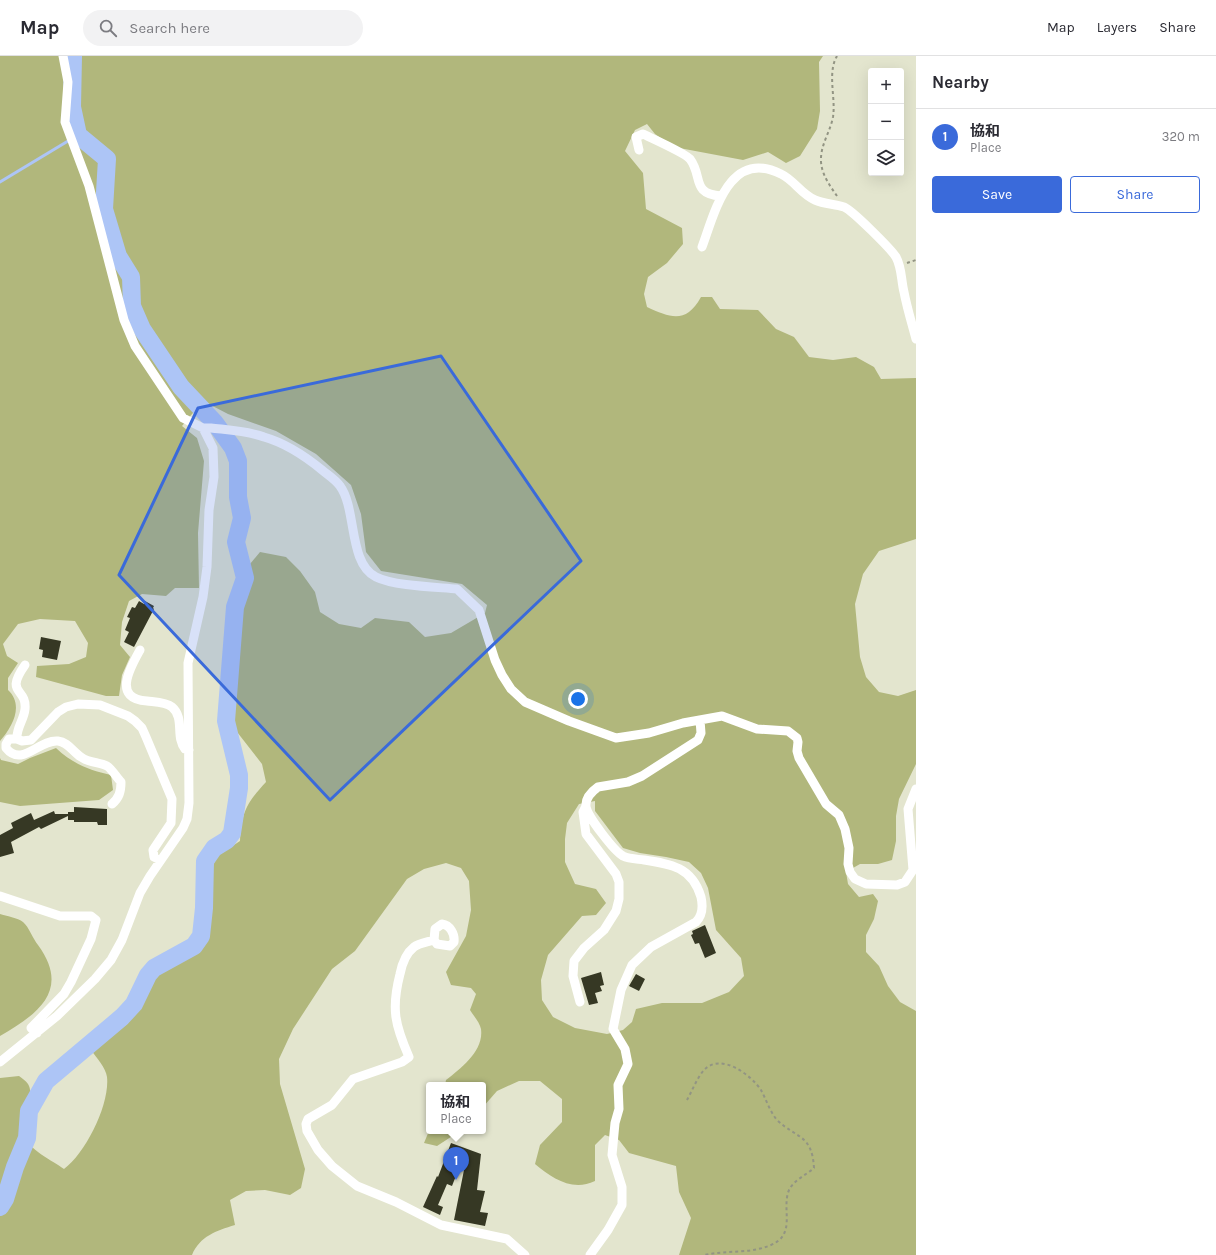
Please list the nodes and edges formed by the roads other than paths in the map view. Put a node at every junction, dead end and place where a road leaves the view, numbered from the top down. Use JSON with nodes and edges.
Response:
{"nodes":[{"id":1,"x":63,"y":56,"type":"edge"},
{"id":2,"x":639,"y":150,"type":"dead end"},
{"id":3,"x":721,"y":196,"type":"junction"},
{"id":4,"x":702,"y":247,"type":"dead end"},
{"id":5,"x":916,"y":339,"type":"edge"},
{"id":6,"x":203,"y":428,"type":"junction"},
{"id":7,"x":140,"y":650,"type":"dead end"},
{"id":8,"x":25,"y":665,"type":"dead end"},
{"id":9,"x":700,"y":720,"type":"junction"},
{"id":10,"x":17,"y":739,"type":"junction"},
{"id":11,"x":189,"y":750,"type":"junction"},
{"id":12,"x":916,"y":789,"type":"edge"},
{"id":13,"x":112,"y":804,"type":"dead end"},
{"id":14,"x":586,"y":806,"type":"junction"},
{"id":15,"x":160,"y":860,"type":"junction"},
{"id":16,"x":914,"y":871,"type":"edge"},
{"id":17,"x":0,"y":896,"type":"edge"},
{"id":18,"x":434,"y":940,"type":"dead end"},
{"id":19,"x":580,"y":1002,"type":"dead end"},
{"id":20,"x":37,"y":1033,"type":"junction"},
{"id":21,"x":0,"y":1062,"type":"edge"},
{"id":22,"x":525,"y":1255,"type":"edge"},
{"id":23,"x":590,"y":1255,"type":"edge"}],
"edges":[{"from":1,"to":6,"type":"street"},
{"from":2,"to":3,"type":"street"},
{"from":3,"to":4,"type":"street"},
{"from":3,"to":5,"type":"street"},
{"from":6,"to":9,"type":"street"},
{"from":6,"to":11,"type":"street"},
{"from":7,"to":11,"type":"street"},
{"from":8,"to":10,"type":"street"},
{"from":9,"to":14,"type":"street"},
{"from":9,"to":16,"type":"street"},
{"from":10,"to":13,"type":"street"},
{"from":10,"to":15,"type":"street"},
{"from":11,"to":15,"type":"street"},
{"from":12,"to":16,"type":"street"},
{"from":14,"to":19,"type":"street"},
{"from":14,"to":23,"type":"street"},
{"from":15,"to":20,"type":"street"},
{"from":17,"to":20,"type":"street"},
{"from":18,"to":22,"type":"street"},
{"from":20,"to":21,"type":"street"}]}
